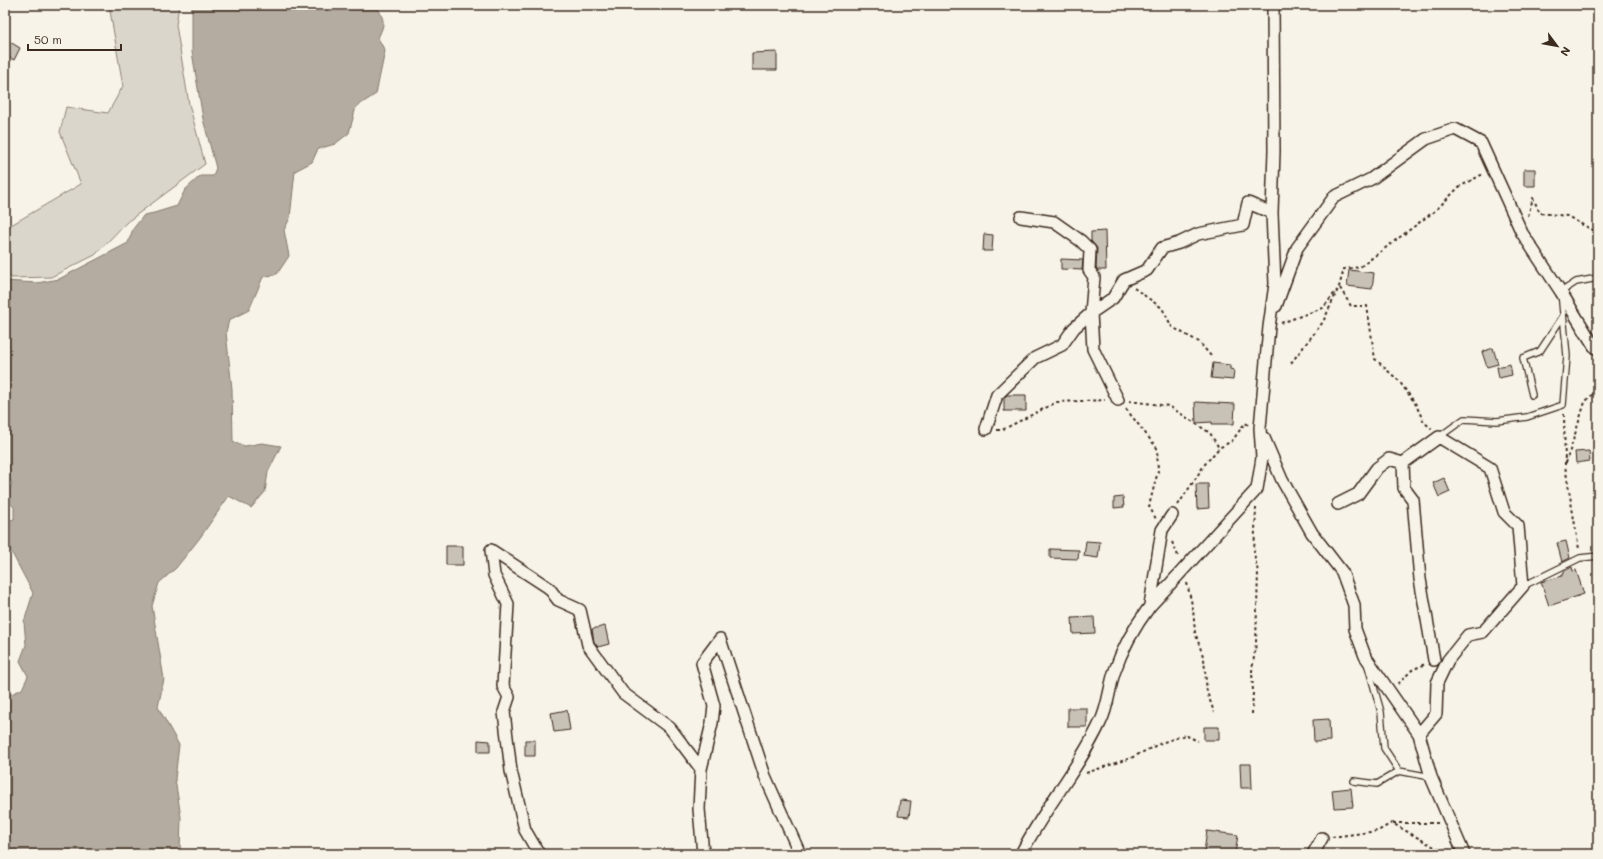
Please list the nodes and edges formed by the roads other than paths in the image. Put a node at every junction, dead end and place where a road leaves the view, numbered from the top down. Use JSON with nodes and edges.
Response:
{"nodes":[{"id":1,"x":1273,"y":5,"type":"edge"},
{"id":2,"x":1272,"y":213,"type":"junction"},
{"id":3,"x":1021,"y":216,"type":"dead end"},
{"id":4,"x":1598,"y":278,"type":"edge"},
{"id":5,"x":1562,"y":292,"type":"junction"},
{"id":6,"x":1091,"y":313,"type":"junction"},
{"id":7,"x":1564,"y":316,"type":"junction"},
{"id":8,"x":1269,"y":327,"type":"junction"},
{"id":9,"x":1596,"y":348,"type":"edge"},
{"id":10,"x":1532,"y":395,"type":"dead end"},
{"id":11,"x":1118,"y":400,"type":"road end"},
{"id":12,"x":1260,"y":428,"type":"junction"},
{"id":13,"x":986,"y":429,"type":"road end"},
{"id":14,"x":1439,"y":437,"type":"junction"},
{"id":15,"x":1403,"y":463,"type":"junction"},
{"id":16,"x":1338,"y":504,"type":"dead end"},
{"id":17,"x":1172,"y":515,"type":"road end"},
{"id":18,"x":1598,"y":556,"type":"edge"},
{"id":19,"x":1524,"y":586,"type":"junction"},
{"id":20,"x":1150,"y":606,"type":"junction"},
{"id":21,"x":1365,"y":656,"type":"junction"},
{"id":22,"x":1434,"y":660,"type":"road end"},
{"id":23,"x":1419,"y":734,"type":"junction"},
{"id":24,"x":701,"y":769,"type":"junction"},
{"id":25,"x":1399,"y":771,"type":"junction"},
{"id":26,"x":1431,"y":777,"type":"junction"},
{"id":27,"x":1354,"y":781,"type":"dead end"},
{"id":28,"x":1322,"y":838,"type":"road end"},
{"id":29,"x":1464,"y":853,"type":"edge"},
{"id":30,"x":539,"y":854,"type":"edge"},
{"id":31,"x":703,"y":854,"type":"edge"},
{"id":32,"x":800,"y":854,"type":"edge"},
{"id":33,"x":1021,"y":854,"type":"edge"},
{"id":34,"x":1313,"y":854,"type":"edge"}],
"edges":[{"from":1,"to":2,"type":"street"},
{"from":2,"to":6,"type":"street"},
{"from":2,"to":8,"type":"street"},
{"from":3,"to":6,"type":"street"},
{"from":4,"to":5,"type":"lane"},
{"from":5,"to":7,"type":"lane"},
{"from":5,"to":8,"type":"street"},
{"from":5,"to":9,"type":"street"},
{"from":6,"to":11,"type":"street"},
{"from":6,"to":13,"type":"street"},
{"from":7,"to":10,"type":"lane"},
{"from":7,"to":14,"type":"lane"},
{"from":8,"to":12,"type":"street"},
{"from":12,"to":20,"type":"street"},
{"from":12,"to":21,"type":"street"},
{"from":14,"to":15,"type":"street"},
{"from":14,"to":19,"type":"street"},
{"from":15,"to":16,"type":"street"},
{"from":15,"to":22,"type":"street"},
{"from":17,"to":20,"type":"street"},
{"from":18,"to":19,"type":"lane"},
{"from":19,"to":23,"type":"street"},
{"from":20,"to":33,"type":"street"},
{"from":21,"to":23,"type":"street"},
{"from":21,"to":25,"type":"lane"},
{"from":23,"to":26,"type":"street"},
{"from":24,"to":30,"type":"street"},
{"from":24,"to":31,"type":"street"},
{"from":24,"to":32,"type":"street"},
{"from":25,"to":26,"type":"lane"},
{"from":25,"to":27,"type":"lane"},
{"from":26,"to":29,"type":"street"},
{"from":28,"to":34,"type":"street"}]}
